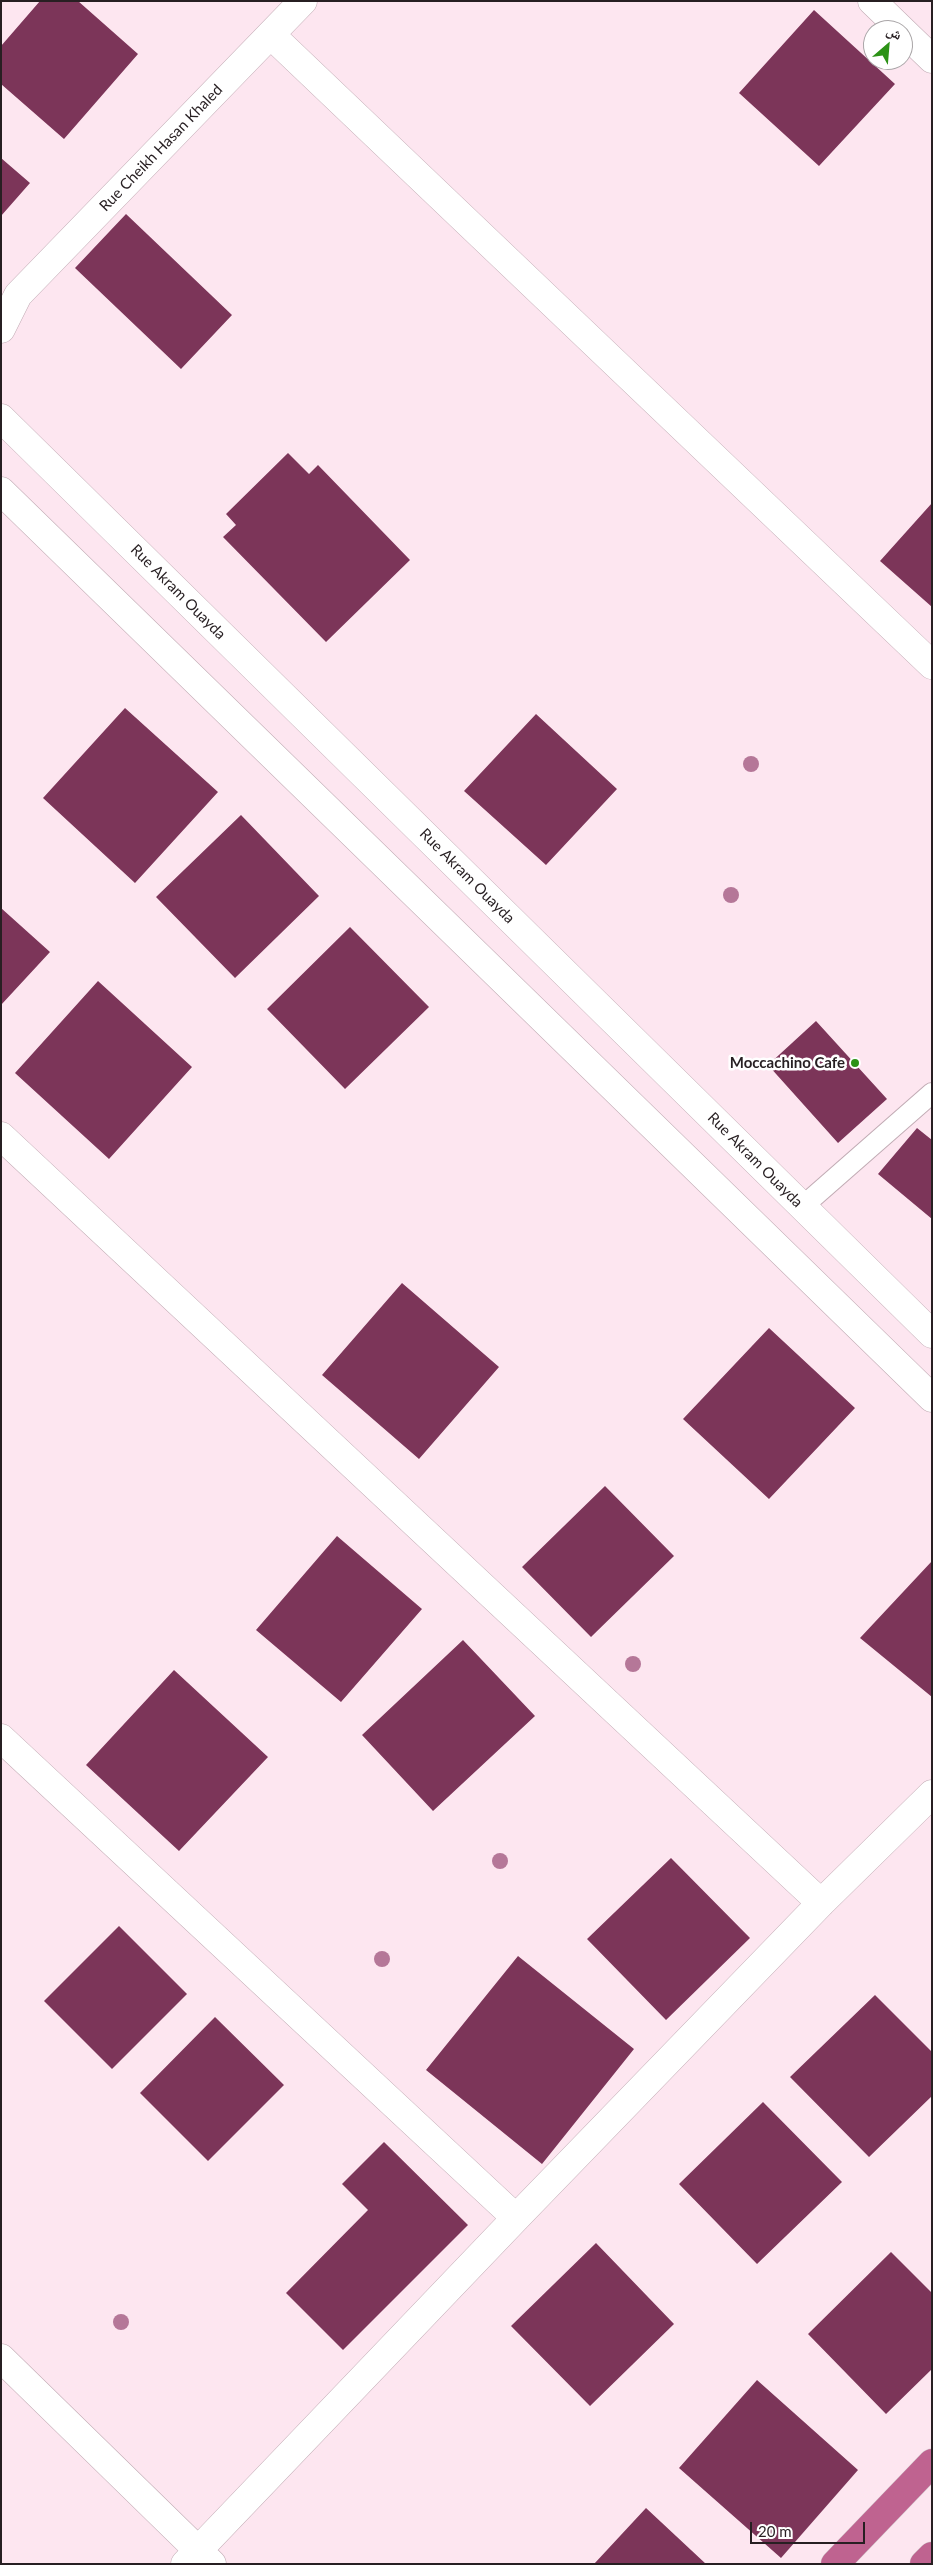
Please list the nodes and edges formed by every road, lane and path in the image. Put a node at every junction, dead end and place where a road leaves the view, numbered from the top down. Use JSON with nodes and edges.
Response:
{"nodes":[{"id":1,"x":303,"y":1,"type":"edge"},
{"id":2,"x":872,"y":1,"type":"edge"},
{"id":3,"x":892,"y":20,"type":"edge"},
{"id":4,"x":271,"y":34,"type":"junction"},
{"id":5,"x":913,"y":41,"type":"edge"},
{"id":6,"x":932,"y":59,"type":"edge"},
{"id":7,"x":10,"y":299,"type":"edge"},
{"id":8,"x":1,"y":329,"type":"edge"},
{"id":9,"x":1,"y":418,"type":"edge"},
{"id":10,"x":1,"y":491,"type":"edge"},
{"id":11,"x":932,"y":665,"type":"edge"},
{"id":12,"x":932,"y":1092,"type":"edge"},
{"id":13,"x":1,"y":1136,"type":"edge"},
{"id":14,"x":802,"y":1207,"type":"junction"},
{"id":15,"x":932,"y":1334,"type":"edge"},
{"id":16,"x":932,"y":1398,"type":"edge"},
{"id":17,"x":1,"y":1738,"type":"edge"},
{"id":18,"x":932,"y":1794,"type":"edge"},
{"id":19,"x":822,"y":1903,"type":"junction"},
{"id":20,"x":516,"y":2218,"type":"junction"},
{"id":21,"x":1,"y":2358,"type":"edge"},
{"id":22,"x":932,"y":2463,"type":"edge"},
{"id":23,"x":932,"y":2556,"type":"edge"},
{"id":24,"x":199,"y":2559,"type":"edge"},
{"id":25,"x":834,"y":2564,"type":"edge"},
{"id":26,"x":924,"y":2564,"type":"edge"}],
"edges":[{"from":1,"to":4,"type":"street","name":"Rue Cheikh Hasan Khaled"},
{"from":2,"to":3,"type":"street"},
{"from":4,"to":7,"type":"street","name":"Rue Cheikh Hasan Khaled"},
{"from":4,"to":11,"type":"street"},
{"from":5,"to":6,"type":"street"},
{"from":7,"to":8,"type":"street","name":"Rue Cheikh Hasan Khaled"},
{"from":9,"to":14,"type":"street","name":"Rue Akram Ouayda"},
{"from":10,"to":16,"type":"street"},
{"from":12,"to":14,"type":"lane"},
{"from":13,"to":19,"type":"street"},
{"from":14,"to":15,"type":"street","name":"Rue Akram Ouayda"},
{"from":17,"to":20,"type":"street"},
{"from":18,"to":19,"type":"street"},
{"from":19,"to":20,"type":"street"},
{"from":20,"to":24,"type":"street"},
{"from":21,"to":24,"type":"street"},
{"from":22,"to":25,"type":"highway"},
{"from":23,"to":26,"type":"highway"}]}
